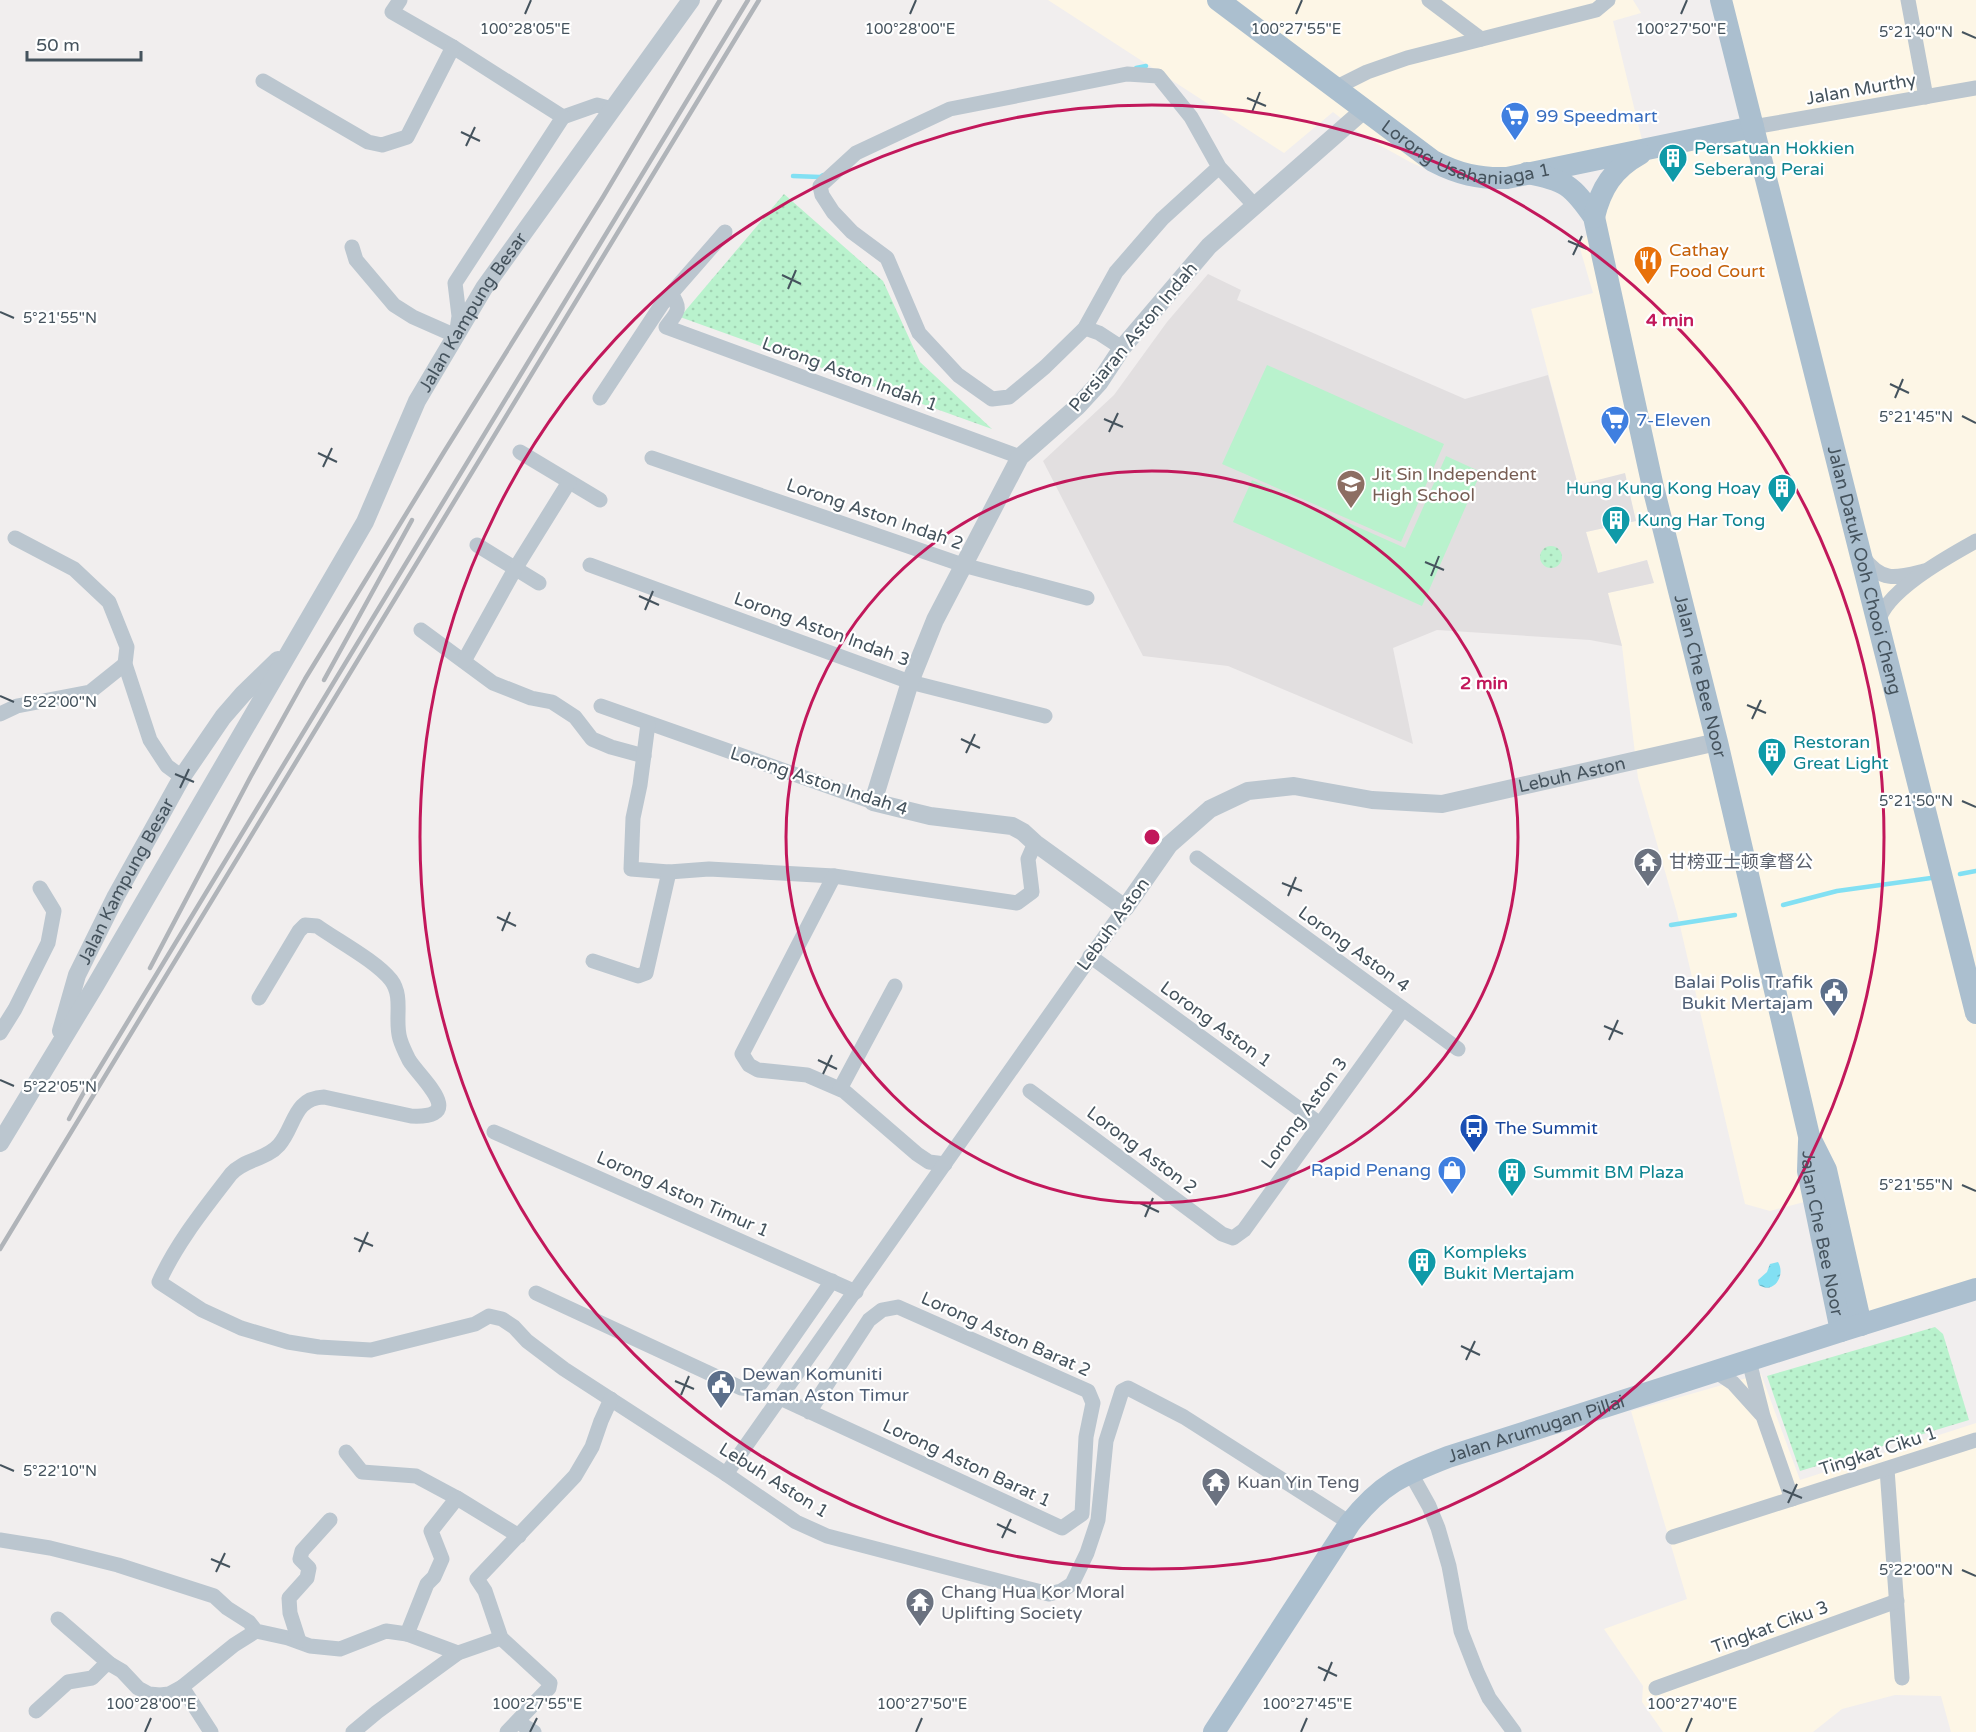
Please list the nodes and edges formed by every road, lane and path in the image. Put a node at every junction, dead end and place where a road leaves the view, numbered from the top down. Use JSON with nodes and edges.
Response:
{"nodes":[{"id":1,"x":400,"y":0,"type":"edge"},
{"id":2,"x":691,"y":0,"type":"edge"},
{"id":3,"x":1218,"y":0,"type":"edge"},
{"id":4,"x":1429,"y":0,"type":"edge"},
{"id":5,"x":1608,"y":0,"type":"edge"},
{"id":6,"x":1721,"y":0,"type":"edge"},
{"id":7,"x":1908,"y":0,"type":"edge"},
{"id":8,"x":1481,"y":39,"type":"junction"},
{"id":9,"x":453,"y":47,"type":"junction"},
{"id":10,"x":263,"y":81,"type":"dead end"},
{"id":11,"x":1335,"y":88,"type":"junction"},
{"id":12,"x":1975,"y":90,"type":"edge"},
{"id":13,"x":1926,"y":97,"type":"junction"},
{"id":14,"x":613,"y":109,"type":"junction"},
{"id":15,"x":1364,"y":110,"type":"junction"},
{"id":16,"x":563,"y":117,"type":"junction"},
{"id":17,"x":1753,"y":127,"type":"junction"},
{"id":18,"x":1652,"y":148,"type":"junction"},
{"id":19,"x":1219,"y":167,"type":"junction"},
{"id":20,"x":1527,"y":173,"type":"junction"},
{"id":21,"x":1255,"y":206,"type":"junction"},
{"id":22,"x":1593,"y":217,"type":"junction"},
{"id":23,"x":725,"y":232,"type":"dead end"},
{"id":24,"x":352,"y":247,"type":"dead end"},
{"id":25,"x":671,"y":294,"type":"junction"},
{"id":26,"x":1085,"y":328,"type":"junction"},
{"id":27,"x":456,"y":336,"type":"junction"},
{"id":28,"x":1122,"y":348,"type":"junction"},
{"id":29,"x":600,"y":398,"type":"dead end"},
{"id":30,"x":520,"y":453,"type":"dead end"},
{"id":31,"x":1020,"y":457,"type":"junction"},
{"id":32,"x":652,"y":458,"type":"dead end"},
{"id":33,"x":569,"y":482,"type":"junction"},
{"id":34,"x":600,"y":500,"type":"dead end"},
{"id":35,"x":15,"y":538,"type":"dead end"},
{"id":36,"x":1976,"y":540,"type":"edge"},
{"id":37,"x":477,"y":545,"type":"dead end"},
{"id":38,"x":1861,"y":554,"type":"junction"},
{"id":39,"x":590,"y":565,"type":"dead end"},
{"id":40,"x":963,"y":565,"type":"junction"},
{"id":41,"x":516,"y":569,"type":"junction"},
{"id":42,"x":1927,"y":570,"type":"junction"},
{"id":43,"x":539,"y":583,"type":"dead end"},
{"id":44,"x":1087,"y":598,"type":"dead end"},
{"id":45,"x":1878,"y":624,"type":"junction"},
{"id":46,"x":422,"y":630,"type":"dead end"},
{"id":47,"x":293,"y":646,"type":"junction"},
{"id":48,"x":464,"y":661,"type":"junction"},
{"id":49,"x":125,"y":664,"type":"junction"},
{"id":50,"x":910,"y":682,"type":"junction"},
{"id":51,"x":602,"y":706,"type":"dead end"},
{"id":52,"x":0,"y":714,"type":"edge"},
{"id":53,"x":1045,"y":716,"type":"dead end"},
{"id":54,"x":648,"y":724,"type":"junction"},
{"id":55,"x":1717,"y":742,"type":"junction"},
{"id":56,"x":644,"y":756,"type":"junction"},
{"id":57,"x":182,"y":777,"type":"junction"},
{"id":58,"x":873,"y":802,"type":"junction"},
{"id":59,"x":1035,"y":843,"type":"junction"},
{"id":60,"x":1197,"y":858,"type":"dead end"},
{"id":61,"x":669,"y":872,"type":"junction"},
{"id":62,"x":834,"y":876,"type":"junction"},
{"id":63,"x":40,"y":888,"type":"dead end"},
{"id":64,"x":1125,"y":908,"type":"junction"},
{"id":65,"x":1090,"y":956,"type":"junction"},
{"id":66,"x":593,"y":962,"type":"dead end"},
{"id":67,"x":895,"y":986,"type":"dead end"},
{"id":68,"x":259,"y":998,"type":"dead end"},
{"id":69,"x":1403,"y":1009,"type":"junction"},
{"id":70,"x":1976,"y":1013,"type":"edge"},
{"id":71,"x":0,"y":1033,"type":"edge"},
{"id":72,"x":57,"y":1049,"type":"junction"},
{"id":73,"x":1458,"y":1049,"type":"dead end"},
{"id":74,"x":840,"y":1089,"type":"junction"},
{"id":75,"x":1030,"y":1091,"type":"dead end"},
{"id":76,"x":1320,"y":1124,"type":"junction"},
{"id":77,"x":495,"y":1132,"type":"dead end"},
{"id":78,"x":0,"y":1143,"type":"edge"},
{"id":79,"x":945,"y":1164,"type":"junction"},
{"id":80,"x":1233,"y":1238,"type":"joint"},
{"id":81,"x":832,"y":1281,"type":"junction"},
{"id":82,"x":1976,"y":1290,"type":"edge"},
{"id":83,"x":856,"y":1292,"type":"junction"},
{"id":84,"x":536,"y":1293,"type":"dead end"},
{"id":85,"x":1851,"y":1328,"type":"junction"},
{"id":86,"x":1749,"y":1361,"type":"junction"},
{"id":87,"x":1715,"y":1371,"type":"junction"},
{"id":88,"x":780,"y":1398,"type":"junction"},
{"id":89,"x":610,"y":1399,"type":"junction"},
{"id":90,"x":809,"y":1412,"type":"junction"},
{"id":91,"x":1763,"y":1416,"type":"junction"},
{"id":92,"x":1091,"y":1419,"type":"joint"},
{"id":93,"x":1976,"y":1440,"type":"edge"},
{"id":94,"x":346,"y":1452,"type":"dead end"},
{"id":95,"x":1887,"y":1468,"type":"junction"},
{"id":96,"x":1410,"y":1472,"type":"junction"},
{"id":97,"x":726,"y":1474,"type":"junction"},
{"id":98,"x":457,"y":1498,"type":"junction"},
{"id":99,"x":1792,"y":1499,"type":"junction"},
{"id":100,"x":330,"y":1520,"type":"dead end"},
{"id":101,"x":1350,"y":1522,"type":"junction"},
{"id":102,"x":519,"y":1536,"type":"junction"},
{"id":103,"x":1672,"y":1537,"type":"dead end"},
{"id":104,"x":0,"y":1540,"type":"edge"},
{"id":105,"x":1897,"y":1601,"type":"junction"},
{"id":106,"x":57,"y":1619,"type":"dead end"},
{"id":107,"x":256,"y":1631,"type":"junction"},
{"id":108,"x":407,"y":1634,"type":"junction"},
{"id":109,"x":501,"y":1638,"type":"junction"},
{"id":110,"x":299,"y":1641,"type":"junction"},
{"id":111,"x":458,"y":1653,"type":"junction"},
{"id":112,"x":110,"y":1664,"type":"junction"},
{"id":113,"x":1902,"y":1678,"type":"dead end"},
{"id":114,"x":182,"y":1687,"type":"junction"},
{"id":115,"x":1656,"y":1688,"type":"dead end"},
{"id":116,"x":36,"y":1711,"type":"dead end"},
{"id":117,"x":512,"y":1727,"type":"edge"},
{"id":118,"x":212,"y":1732,"type":"edge"},
{"id":119,"x":353,"y":1732,"type":"edge"},
{"id":120,"x":534,"y":1732,"type":"edge"},
{"id":121,"x":1214,"y":1732,"type":"edge"},
{"id":122,"x":1514,"y":1732,"type":"edge"}],
"edges":[{"from":1,"to":9,"type":"street"},
{"from":2,"to":14,"type":"street","name":"Jalan Kampung Besar"},
{"from":3,"to":11,"type":"main road","name":"Lorong Usahaniaga 1"},
{"from":4,"to":8,"type":"street"},
{"from":5,"to":8,"type":"street"},
{"from":6,"to":17,"type":"main road","name":"Jalan Datuk Ooh Chooi Cheng"},
{"from":7,"to":13,"type":"street"},
{"from":8,"to":11,"type":"street"},
{"from":9,"to":10,"type":"street"},
{"from":9,"to":16,"type":"street"},
{"from":11,"to":15,"type":"main road","name":"Lorong Usahaniaga 1"},
{"from":12,"to":13,"type":"street","name":"Jalan Murthy"},
{"from":13,"to":17,"type":"street","name":"Jalan Murthy"},
{"from":14,"to":16,"type":"street"},
{"from":14,"to":27,"type":"street","name":"Jalan Kampung Besar"},
{"from":15,"to":20,"type":"main road","name":"Lorong Usahaniaga 1"},
{"from":15,"to":21,"type":"street","name":"Persiaran Aston Indah"},
{"from":16,"to":27,"type":"street"},
{"from":17,"to":18,"type":"main road","name":"Lorong Usahaniaga 1"},
{"from":17,"to":38,"type":"main road","name":"Jalan Datuk Ooh Chooi Cheng"},
{"from":18,"to":20,"type":"main road","name":"Lorong Usahaniaga 1"},
{"from":18,"to":22,"type":"main road"},
{"from":19,"to":21,"type":"street"},
{"from":19,"to":26,"type":"street"},
{"from":19,"to":26,"type":"street"},
{"from":20,"to":22,"type":"main road"},
{"from":21,"to":28,"type":"street","name":"Persiaran Aston Indah"},
{"from":22,"to":55,"type":"main road","name":"Jalan Che Bee Noor"},
{"from":23,"to":25,"type":"street"},
{"from":24,"to":27,"type":"street"},
{"from":25,"to":29,"type":"street"},
{"from":25,"to":31,"type":"street","name":"Lorong Aston Indah 1"},
{"from":26,"to":28,"type":"street"},
{"from":27,"to":47,"type":"street","name":"Jalan Kampung Besar"},
{"from":28,"to":31,"type":"street","name":"Persiaran Aston Indah"},
{"from":30,"to":33,"type":"street"},
{"from":31,"to":40,"type":"street","name":"Persiaran Aston Indah"},
{"from":32,"to":40,"type":"street","name":"Lorong Aston Indah 2"},
{"from":33,"to":34,"type":"street"},
{"from":33,"to":41,"type":"street"},
{"from":35,"to":49,"type":"street"},
{"from":36,"to":42,"type":"street"},
{"from":37,"to":41,"type":"street"},
{"from":38,"to":42,"type":"street"},
{"from":38,"to":45,"type":"main road","name":"Jalan Datuk Ooh Chooi Cheng"},
{"from":39,"to":50,"type":"street","name":"Lorong Aston Indah 3"},
{"from":40,"to":44,"type":"street","name":"Lorong Aston Indah 2"},
{"from":40,"to":50,"type":"street","name":"Persiaran Aston Indah"},
{"from":41,"to":43,"type":"street"},
{"from":41,"to":48,"type":"street"},
{"from":42,"to":45,"type":"street"},
{"from":45,"to":70,"type":"main road","name":"Jalan Datuk Ooh Chooi Cheng"},
{"from":46,"to":48,"type":"street"},
{"from":47,"to":57,"type":"street","name":"Jalan Kampung Besar"},
{"from":47,"to":72,"type":"street","name":"Jalan Kampung Besar"},
{"from":48,"to":56,"type":"street"},
{"from":49,"to":52,"type":"street"},
{"from":49,"to":57,"type":"street"},
{"from":50,"to":53,"type":"street","name":"Lorong Aston Indah 3"},
{"from":50,"to":58,"type":"street","name":"Persiaran Aston Indah"},
{"from":51,"to":54,"type":"street","name":"Lorong Aston Indah 4"},
{"from":54,"to":56,"type":"street"},
{"from":54,"to":58,"type":"street","name":"Lorong Aston Indah 4"},
{"from":55,"to":64,"type":"street","name":"Lebuh Aston"},
{"from":55,"to":85,"type":"main road","name":"Jalan Che Bee Noor"},
{"from":56,"to":61,"type":"street"},
{"from":57,"to":72,"type":"street","name":"Jalan Kampung Besar"},
{"from":58,"to":59,"type":"street","name":"Lorong Aston Indah 4"},
{"from":59,"to":62,"type":"street"},
{"from":59,"to":64,"type":"street","name":"Lorong Aston Indah 4"},
{"from":60,"to":69,"type":"street","name":"Lorong Aston 4"},
{"from":61,"to":62,"type":"street"},
{"from":61,"to":66,"type":"street"},
{"from":62,"to":74,"type":"street"},
{"from":63,"to":71,"type":"street"},
{"from":64,"to":65,"type":"street","name":"Lebuh Aston"},
{"from":65,"to":76,"type":"street","name":"Lorong Aston 1"},
{"from":65,"to":79,"type":"street","name":"Lebuh Aston"},
{"from":67,"to":74,"type":"street"},
{"from":68,"to":89,"type":"street","name":"Lebuh Aston 1"},
{"from":69,"to":73,"type":"street","name":"Lorong Aston 4"},
{"from":69,"to":76,"type":"street","name":"Lorong Aston 3"},
{"from":72,"to":78,"type":"street","name":"Jalan Kampung Besar"},
{"from":74,"to":79,"type":"street"},
{"from":75,"to":80,"type":"street","name":"Lorong Aston 2"},
{"from":76,"to":80,"type":"street","name":"Lorong Aston 3"},
{"from":77,"to":81,"type":"street","name":"Lorong Aston Timur 1"},
{"from":79,"to":83,"type":"street","name":"Lebuh Aston"},
{"from":81,"to":83,"type":"street","name":"Lorong Aston Timur 1"},
{"from":81,"to":84,"type":"street"},
{"from":82,"to":85,"type":"main road","name":"Jalan Arumugan Pillai"},
{"from":83,"to":88,"type":"street","name":"Lebuh Aston"},
{"from":85,"to":86,"type":"main road","name":"Jalan Arumugan Pillai"},
{"from":86,"to":87,"type":"main road","name":"Jalan Arumugan Pillai"},
{"from":86,"to":91,"type":"street"},
{"from":87,"to":91,"type":"street"},
{"from":87,"to":96,"type":"main road","name":"Jalan Arumugan Pillai"},
{"from":88,"to":90,"type":"street","name":"Lorong Aston Barat 1"},
{"from":88,"to":97,"type":"street","name":"Lebuh Aston"},
{"from":89,"to":97,"type":"street","name":"Lebuh Aston 1"},
{"from":89,"to":102,"type":"street"},
{"from":90,"to":92,"type":"street","name":"Lorong Aston Barat 2"},
{"from":90,"to":92,"type":"street","name":"Lorong Aston Barat 1"},
{"from":91,"to":99,"type":"street"},
{"from":93,"to":95,"type":"street","name":"Tingkat Ciku 1"},
{"from":94,"to":98,"type":"street"},
{"from":95,"to":99,"type":"street","name":"Tingkat Ciku 1"},
{"from":95,"to":105,"type":"street"},
{"from":96,"to":101,"type":"main road","name":"Jalan Arumugan Pillai"},
{"from":96,"to":122,"type":"street"},
{"from":97,"to":101,"type":"street","name":"Lebuh Aston 1"},
{"from":98,"to":102,"type":"street"},
{"from":98,"to":108,"type":"street"},
{"from":99,"to":103,"type":"street","name":"Tingkat Ciku 1"},
{"from":100,"to":110,"type":"street"},
{"from":101,"to":121,"type":"main road","name":"Jalan Arumugan Pillai"},
{"from":102,"to":109,"type":"street"},
{"from":104,"to":107,"type":"street"},
{"from":105,"to":113,"type":"street"},
{"from":105,"to":115,"type":"street","name":"Tingkat Ciku 3"},
{"from":106,"to":112,"type":"street"},
{"from":107,"to":110,"type":"street"},
{"from":107,"to":114,"type":"street"},
{"from":108,"to":110,"type":"street"},
{"from":108,"to":111,"type":"street"},
{"from":109,"to":111,"type":"street"},
{"from":109,"to":117,"type":"street"},
{"from":111,"to":119,"type":"street"},
{"from":112,"to":114,"type":"street"},
{"from":112,"to":116,"type":"street"},
{"from":114,"to":118,"type":"street"},
{"from":117,"to":120,"type":"street"}]}
